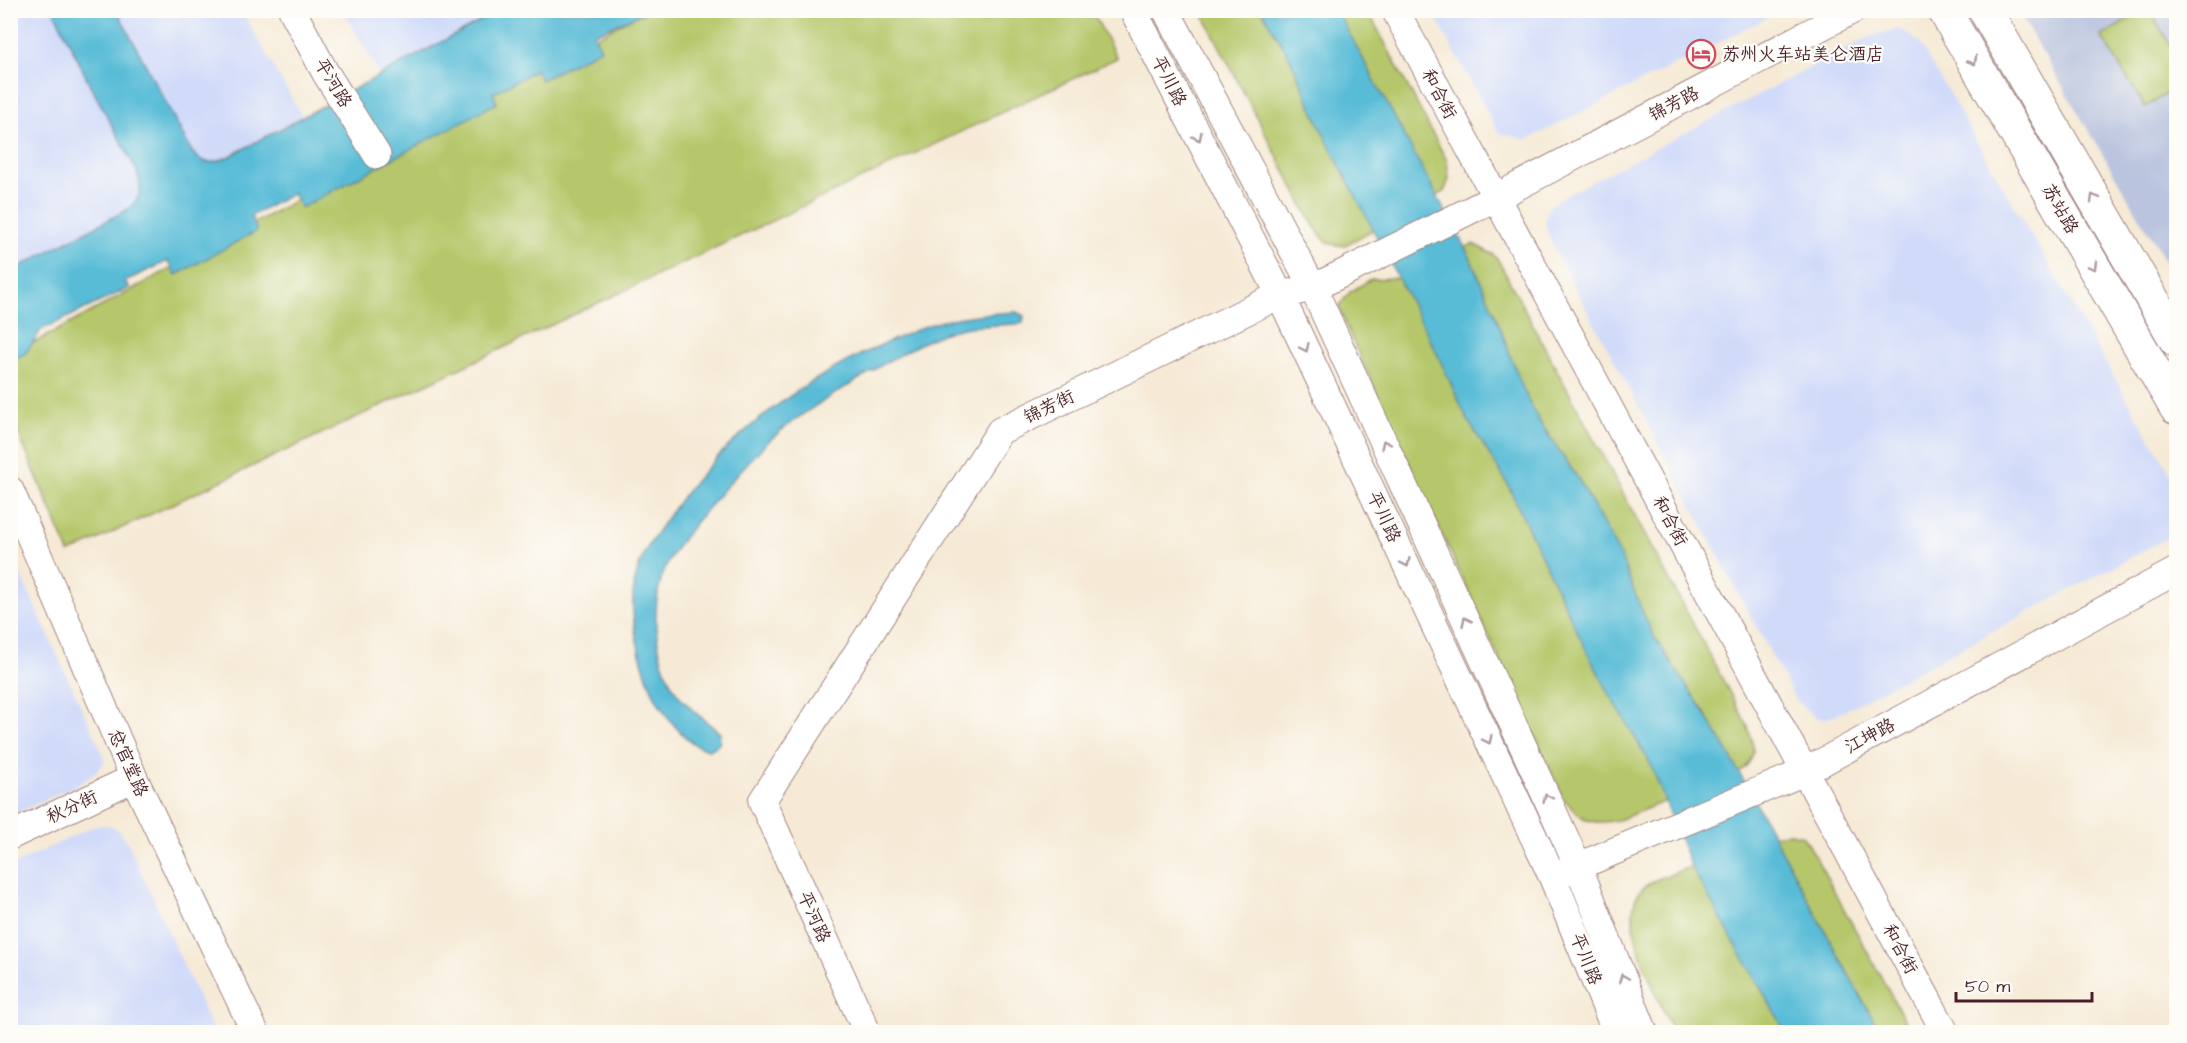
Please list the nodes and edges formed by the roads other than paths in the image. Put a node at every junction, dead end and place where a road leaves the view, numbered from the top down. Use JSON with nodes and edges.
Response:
{"nodes":[{"id":1,"x":292,"y":10,"type":"edge"},
{"id":2,"x":1133,"y":10,"type":"edge"},
{"id":3,"x":1166,"y":10,"type":"edge"},
{"id":4,"x":1395,"y":10,"type":"edge"},
{"id":5,"x":1853,"y":10,"type":"edge"},
{"id":6,"x":1944,"y":10,"type":"edge"},
{"id":7,"x":1985,"y":10,"type":"edge"},
{"id":8,"x":377,"y":154,"type":"dead end"},
{"id":9,"x":1496,"y":198,"type":"junction"},
{"id":10,"x":1313,"y":288,"type":"junction"},
{"id":11,"x":1280,"y":295,"type":"junction"},
{"id":12,"x":2176,"y":340,"type":"edge"},
{"id":13,"x":2176,"y":408,"type":"edge"},
{"id":14,"x":10,"y":490,"type":"edge"},
{"id":15,"x":2176,"y":571,"type":"edge"},
{"id":16,"x":1804,"y":772,"type":"junction"},
{"id":17,"x":134,"y":778,"type":"junction"},
{"id":18,"x":762,"y":801,"type":"joint"},
{"id":19,"x":10,"y":836,"type":"edge"},
{"id":20,"x":1579,"y":868,"type":"junction"},
{"id":21,"x":1552,"y":876,"type":"junction"},
{"id":22,"x":255,"y":1032,"type":"edge"},
{"id":23,"x":867,"y":1032,"type":"edge"},
{"id":24,"x":1616,"y":1032,"type":"edge"},
{"id":25,"x":1644,"y":1032,"type":"edge"},
{"id":26,"x":1945,"y":1032,"type":"edge"}],
"edges":[{"from":1,"to":8,"type":"street","name":"平河路"},
{"from":2,"to":11,"type":"street","name":"平川路","one_way":true},
{"from":3,"to":10,"type":"street","name":"平川路"},
{"from":4,"to":9,"type":"street","name":"和合街"},
{"from":5,"to":9,"type":"street","name":"锦芳路"},
{"from":6,"to":13,"type":"main road","name":"苏站路","one_way":true},
{"from":12,"to":7,"type":"main road","name":"苏站路","one_way":true},
{"from":9,"to":10,"type":"street","name":"锦芳街"},
{"from":9,"to":16,"type":"street","name":"和合街"},
{"from":10,"to":11,"type":"street","name":"锦芳街"},
{"from":20,"to":10,"type":"street","name":"平川路","one_way":true},
{"from":11,"to":18,"type":"street","name":"锦芳街"},
{"from":11,"to":21,"type":"street","name":"平川路","one_way":true},
{"from":14,"to":17,"type":"street","name":"总官堂路"},
{"from":15,"to":16,"type":"street","name":"江坤路"},
{"from":16,"to":20,"type":"street","name":"江坤路"},
{"from":16,"to":26,"type":"street","name":"和合街"},
{"from":17,"to":19,"type":"street","name":"秋分街"},
{"from":17,"to":22,"type":"street","name":"总官堂路"},
{"from":18,"to":23,"type":"street","name":"平河路"},
{"from":20,"to":21,"type":"street","name":"江坤路"},
{"from":25,"to":20,"type":"street","name":"平川路","one_way":true},
{"from":21,"to":24,"type":"street","name":"平川路"}]}
